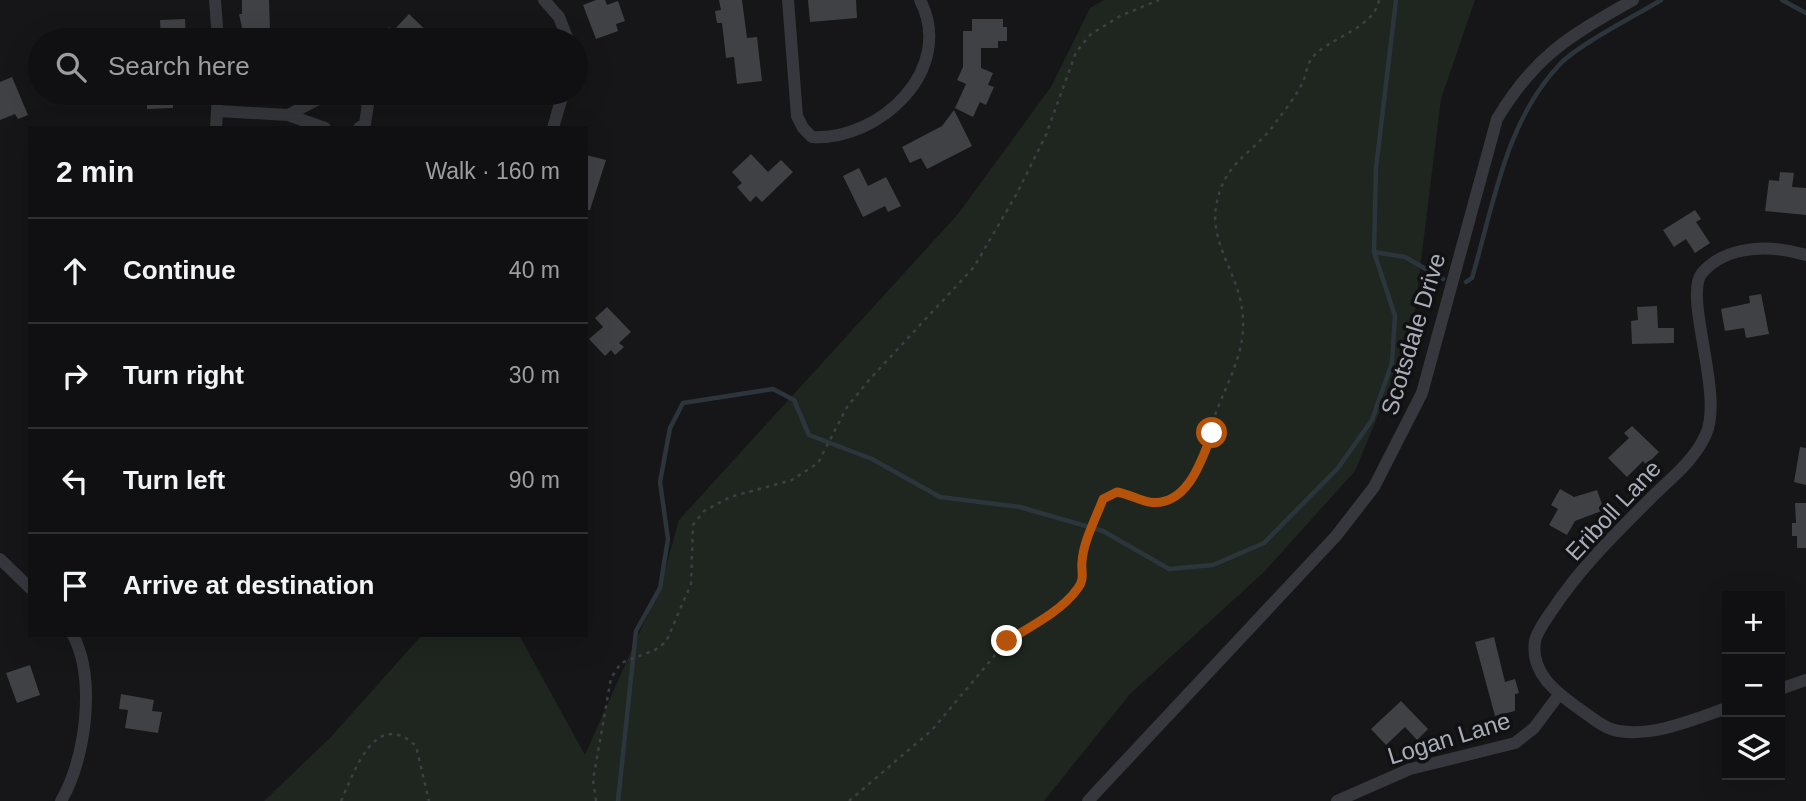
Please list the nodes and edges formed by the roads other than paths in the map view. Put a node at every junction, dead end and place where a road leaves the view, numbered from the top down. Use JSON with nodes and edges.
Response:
{"nodes":[{"id":1,"x":215,"y":0,"type":"edge"},
{"id":2,"x":544,"y":0,"type":"edge"},
{"id":3,"x":788,"y":0,"type":"edge"},
{"id":4,"x":920,"y":0,"type":"edge"},
{"id":5,"x":1633,"y":0,"type":"edge"},
{"id":6,"x":217,"y":28,"type":"edge"},
{"id":7,"x":563,"y":28,"type":"edge"},
{"id":8,"x":218,"y":105,"type":"edge"},
{"id":9,"x":307,"y":105,"type":"edge"},
{"id":10,"x":368,"y":105,"type":"edge"},
{"id":11,"x":560,"y":105,"type":"edge"},
{"id":12,"x":218,"y":111,"type":"junction"},
{"id":13,"x":288,"y":115,"type":"junction"},
{"id":14,"x":216,"y":126,"type":"edge"},
{"id":15,"x":320,"y":126,"type":"edge"},
{"id":16,"x":362,"y":126,"type":"edge"},
{"id":17,"x":554,"y":126,"type":"edge"},
{"id":18,"x":1806,"y":255,"type":"edge"},
{"id":19,"x":0,"y":559,"type":"edge"},
{"id":20,"x":28,"y":586,"type":"edge"},
{"id":21,"x":74,"y":637,"type":"edge"},
{"id":22,"x":1806,"y":680,"type":"edge"},
{"id":23,"x":1785,"y":687,"type":"edge"},
{"id":24,"x":1558,"y":696,"type":"junction"},
{"id":25,"x":1722,"y":710,"type":"edge"},
{"id":26,"x":61,"y":801,"type":"edge"},
{"id":27,"x":1088,"y":801,"type":"edge"},
{"id":28,"x":1337,"y":801,"type":"edge"}],
"edges":[{"from":1,"to":6,"type":"street"},
{"from":2,"to":7,"type":"street"},
{"from":3,"to":4,"type":"street"},
{"from":5,"to":27,"type":"street","name":"Scotsdale Drive"},
{"from":8,"to":12,"type":"street"},
{"from":9,"to":13,"type":"street"},
{"from":10,"to":16,"type":"street"},
{"from":11,"to":17,"type":"street"},
{"from":12,"to":13,"type":"street"},
{"from":12,"to":14,"type":"street"},
{"from":13,"to":15,"type":"street"},
{"from":18,"to":24,"type":"street","name":"Eriboll Lane"},
{"from":19,"to":20,"type":"street"},
{"from":21,"to":26,"type":"street"},
{"from":22,"to":23,"type":"street"},
{"from":24,"to":25,"type":"street","name":"Eriboll Lane"},
{"from":24,"to":28,"type":"street","name":"Logan Lane"}]}
